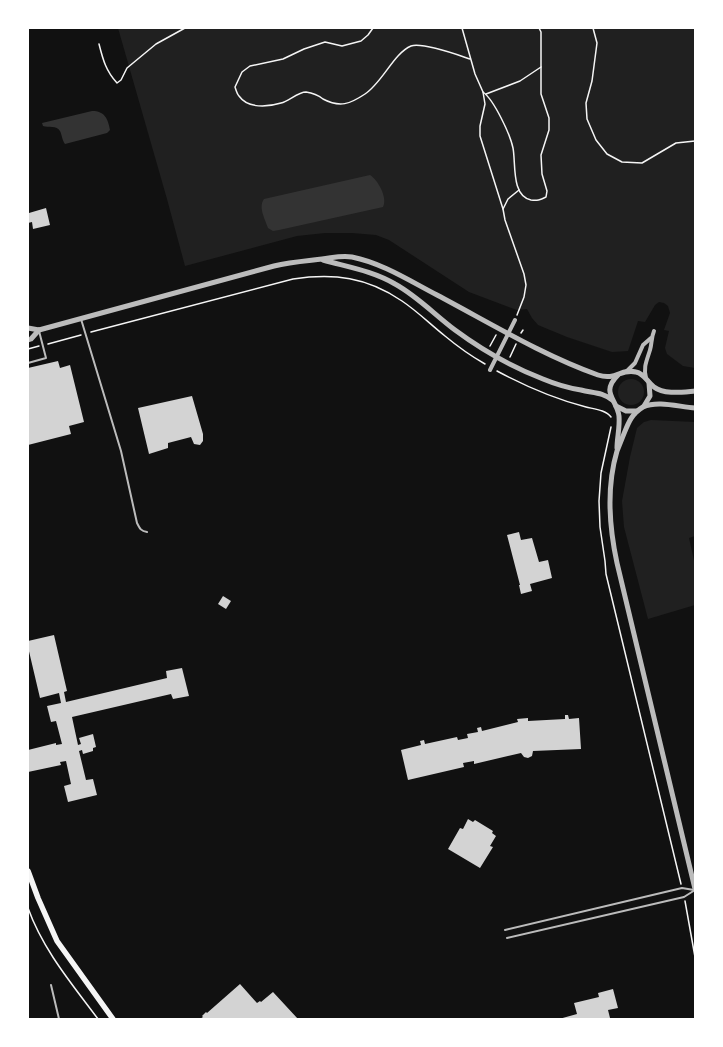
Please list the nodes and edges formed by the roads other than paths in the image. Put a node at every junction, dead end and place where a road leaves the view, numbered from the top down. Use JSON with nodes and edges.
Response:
{"nodes":[{"id":1,"x":322,"y":259,"type":"junction"},
{"id":2,"x":81,"y":318,"type":"junction"},
{"id":3,"x":515,"y":320,"type":"road end"},
{"id":4,"x":28,"y":328,"type":"edge"},
{"id":5,"x":39,"y":330,"type":"junction"},
{"id":6,"x":654,"y":331,"type":"dead end"},
{"id":7,"x":508,"y":334,"type":"junction"},
{"id":8,"x":651,"y":338,"type":"junction"},
{"id":9,"x":28,"y":340,"type":"edge"},
{"id":10,"x":496,"y":357,"type":"junction"},
{"id":11,"x":28,"y":363,"type":"edge"},
{"id":12,"x":489,"y":368,"type":"road end"},
{"id":13,"x":627,"y":371,"type":"junction"},
{"id":14,"x":618,"y":375,"type":"junction"},
{"id":15,"x":648,"y":381,"type":"junction"},
{"id":16,"x":695,"y":391,"type":"edge"},
{"id":17,"x":613,"y":402,"type":"junction"},
{"id":18,"x":642,"y":408,"type":"junction"},
{"id":19,"x":695,"y":408,"type":"edge"},
{"id":20,"x":617,"y":449,"type":"junction"},
{"id":21,"x":147,"y":532,"type":"dead end"},
{"id":22,"x":28,"y":871,"type":"edge"},
{"id":23,"x":695,"y":890,"type":"edge"},
{"id":24,"x":505,"y":930,"type":"dead end"},
{"id":25,"x":507,"y":938,"type":"dead end"},
{"id":26,"x":51,"y":985,"type":"dead end"},
{"id":27,"x":59,"y":1019,"type":"edge"},
{"id":28,"x":113,"y":1019,"type":"edge"}],
"edges":[{"from":1,"to":2,"type":"street"},
{"from":1,"to":7,"type":"street"},
{"from":1,"to":10,"type":"street"},
{"from":2,"to":5,"type":"street"},
{"from":2,"to":21,"type":"lane"},
{"from":3,"to":7,"type":"street"},
{"from":4,"to":5,"type":"street"},
{"from":5,"to":9,"type":"street"},
{"from":5,"to":11,"type":"lane"},
{"from":6,"to":8,"type":"street"},
{"from":7,"to":10,"type":"street"},
{"from":7,"to":14,"type":"street"},
{"from":8,"to":13,"type":"street"},
{"from":8,"to":15,"type":"street"},
{"from":10,"to":12,"type":"street"},
{"from":10,"to":17,"type":"street"},
{"from":13,"to":14,"type":"street"},
{"from":13,"to":15,"type":"street"},
{"from":14,"to":17,"type":"street"},
{"from":15,"to":16,"type":"street"},
{"from":15,"to":18,"type":"street"},
{"from":17,"to":18,"type":"street"},
{"from":17,"to":20,"type":"street"},
{"from":18,"to":19,"type":"street"},
{"from":18,"to":20,"type":"street"},
{"from":20,"to":23,"type":"street"},
{"from":22,"to":28,"type":"main road"},
{"from":23,"to":24,"type":"lane"},
{"from":23,"to":25,"type":"lane"},
{"from":26,"to":27,"type":"lane"}]}
